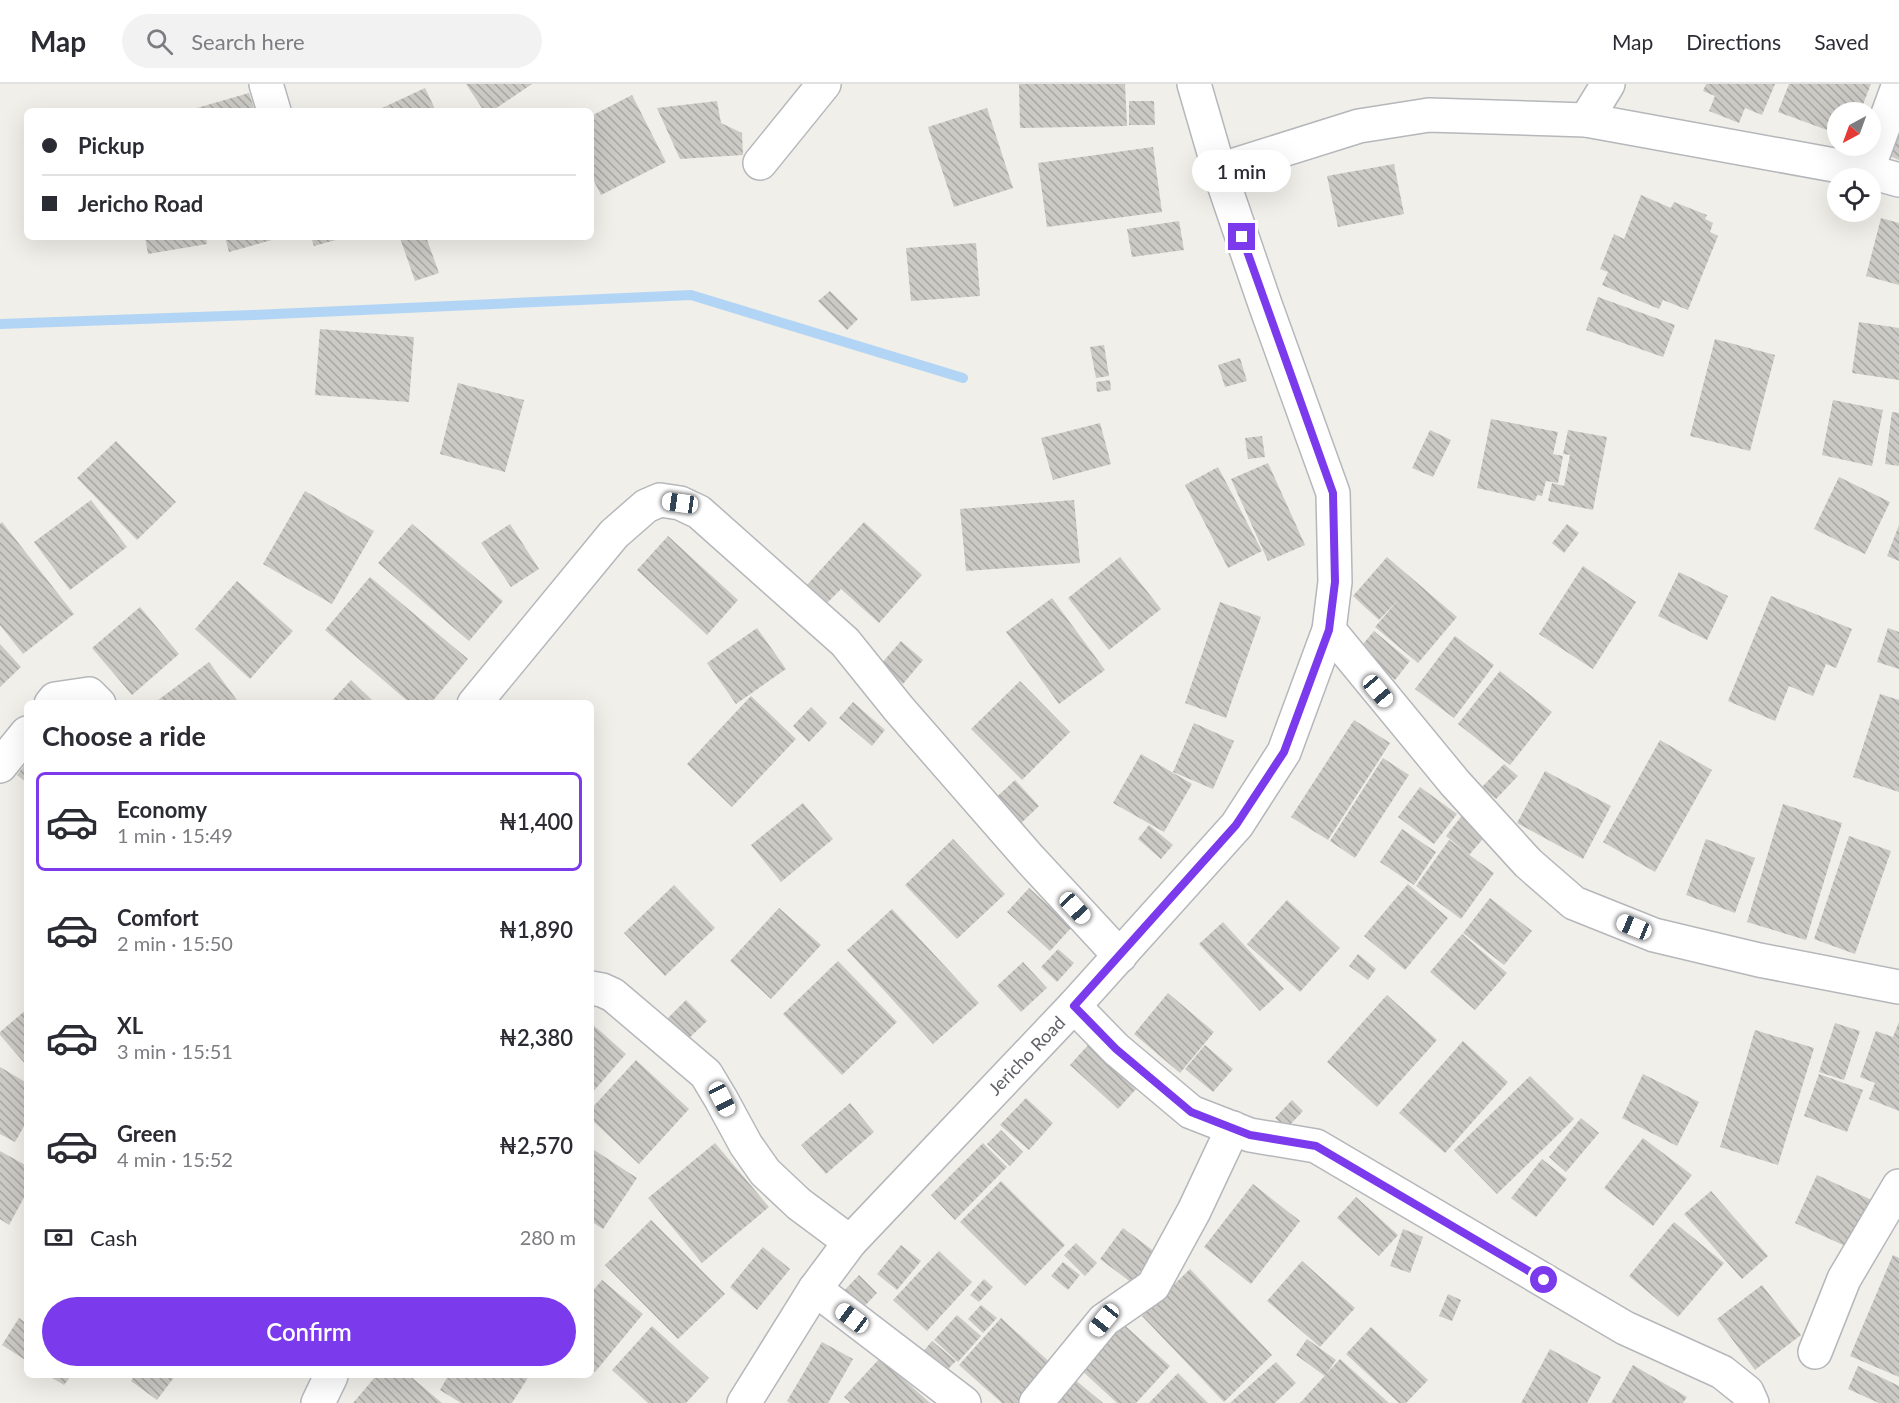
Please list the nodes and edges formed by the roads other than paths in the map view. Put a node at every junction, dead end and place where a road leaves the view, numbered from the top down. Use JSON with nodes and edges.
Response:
{"nodes":[{"id":1,"x":266,"y":84,"type":"edge"},
{"id":2,"x":824,"y":84,"type":"edge"},
{"id":3,"x":1194,"y":84,"type":"edge"},
{"id":4,"x":1608,"y":84,"type":"edge"},
{"id":5,"x":1899,"y":84,"type":"edge"},
{"id":6,"x":273,"y":108,"type":"edge"},
{"id":7,"x":1586,"y":120,"type":"junction"},
{"id":8,"x":760,"y":163,"type":"dead end"},
{"id":9,"x":1850,"y":168,"type":"edge"},
{"id":10,"x":1868,"y":168,"type":"edge"},
{"id":11,"x":1219,"y":170,"type":"junction"},
{"id":12,"x":1881,"y":175,"type":"edge"},
{"id":13,"x":1899,"y":180,"type":"edge"},
{"id":14,"x":1329,"y":630,"type":"junction"},
{"id":15,"x":54,"y":700,"type":"edge"},
{"id":16,"x":95,"y":700,"type":"edge"},
{"id":17,"x":477,"y":700,"type":"edge"},
{"id":18,"x":24,"y":737,"type":"edge"},
{"id":19,"x":0,"y":766,"type":"edge"},
{"id":20,"x":1120,"y":956,"type":"junction"},
{"id":21,"x":1899,"y":987,"type":"edge"},
{"id":22,"x":594,"y":989,"type":"edge"},
{"id":23,"x":1074,"y":1006,"type":"junction"},
{"id":24,"x":1233,"y":1128,"type":"junction"},
{"id":25,"x":1899,"y":1185,"type":"edge"},
{"id":26,"x":850,"y":1242,"type":"junction"},
{"id":27,"x":815,"y":1289,"type":"junction"},
{"id":28,"x":1815,"y":1352,"type":"dead end"},
{"id":29,"x":330,"y":1378,"type":"edge"},
{"id":30,"x":318,"y":1403,"type":"edge"},
{"id":31,"x":744,"y":1403,"type":"edge"},
{"id":32,"x":964,"y":1403,"type":"edge"},
{"id":33,"x":1036,"y":1403,"type":"edge"},
{"id":34,"x":1752,"y":1403,"type":"edge"}],
"edges":[{"from":1,"to":6,"type":"street"},
{"from":2,"to":8,"type":"street"},
{"from":3,"to":11,"type":"street","name":"Jericho Road"},
{"from":4,"to":7,"type":"street"},
{"from":5,"to":10,"type":"street"},
{"from":7,"to":9,"type":"street"},
{"from":7,"to":11,"type":"street"},
{"from":11,"to":14,"type":"street","name":"Jericho Road"},
{"from":12,"to":13,"type":"street"},
{"from":14,"to":20,"type":"street","name":"Jericho Road"},
{"from":14,"to":21,"type":"street"},
{"from":15,"to":16,"type":"street"},
{"from":17,"to":20,"type":"street"},
{"from":18,"to":19,"type":"street"},
{"from":20,"to":23,"type":"street","name":"Jericho Road"},
{"from":22,"to":26,"type":"street"},
{"from":23,"to":24,"type":"street"},
{"from":23,"to":26,"type":"street","name":"Jericho Road"},
{"from":24,"to":33,"type":"street"},
{"from":24,"to":34,"type":"street"},
{"from":25,"to":28,"type":"street"},
{"from":26,"to":27,"type":"street","name":"Jericho Road"},
{"from":27,"to":31,"type":"street","name":"Jericho Road"},
{"from":27,"to":32,"type":"street"},
{"from":29,"to":30,"type":"street"}]}
